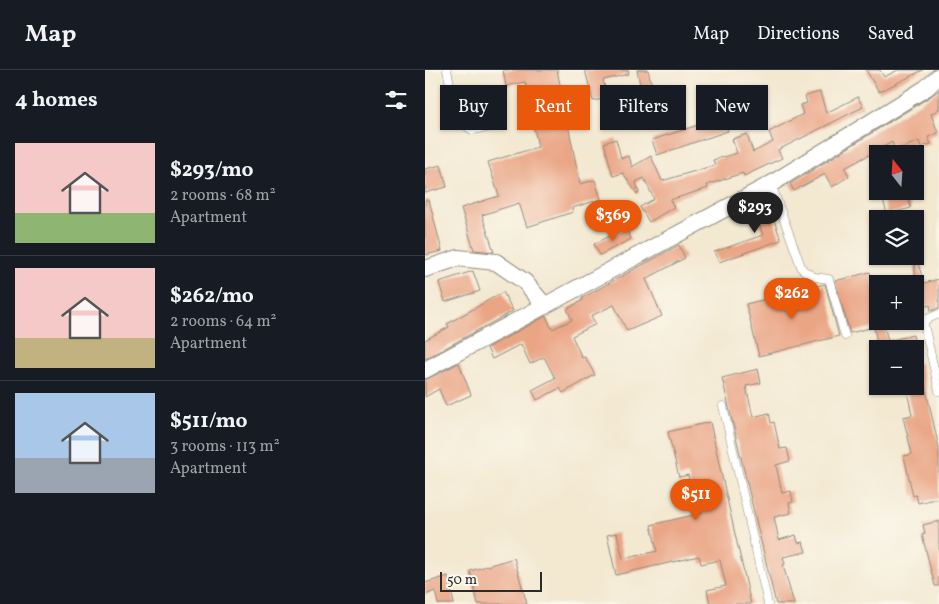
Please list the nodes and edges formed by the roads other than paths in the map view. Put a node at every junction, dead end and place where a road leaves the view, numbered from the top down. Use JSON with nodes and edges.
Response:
{"nodes":[{"id":1,"x":447,"y":70,"type":"edge"},
{"id":2,"x":939,"y":76,"type":"edge"},
{"id":3,"x":450,"y":85,"type":"edge"},
{"id":4,"x":771,"y":184,"type":"junction"},
{"id":5,"x":425,"y":269,"type":"edge"},
{"id":6,"x":545,"y":306,"type":"junction"},
{"id":7,"x":939,"y":314,"type":"edge"},
{"id":8,"x":845,"y":336,"type":"dead end"},
{"id":9,"x":425,"y":370,"type":"edge"},
{"id":10,"x":939,"y":391,"type":"edge"},
{"id":11,"x":723,"y":406,"type":"dead end"},
{"id":12,"x":768,"y":604,"type":"edge"}],
"edges":[{"from":1,"to":3,"type":"lane"},
{"from":2,"to":4,"type":"street"},
{"from":4,"to":6,"type":"street"},
{"from":4,"to":8,"type":"lane"},
{"from":5,"to":6,"type":"street"},
{"from":6,"to":9,"type":"street"},
{"from":7,"to":10,"type":"lane"},
{"from":11,"to":12,"type":"lane"}]}
